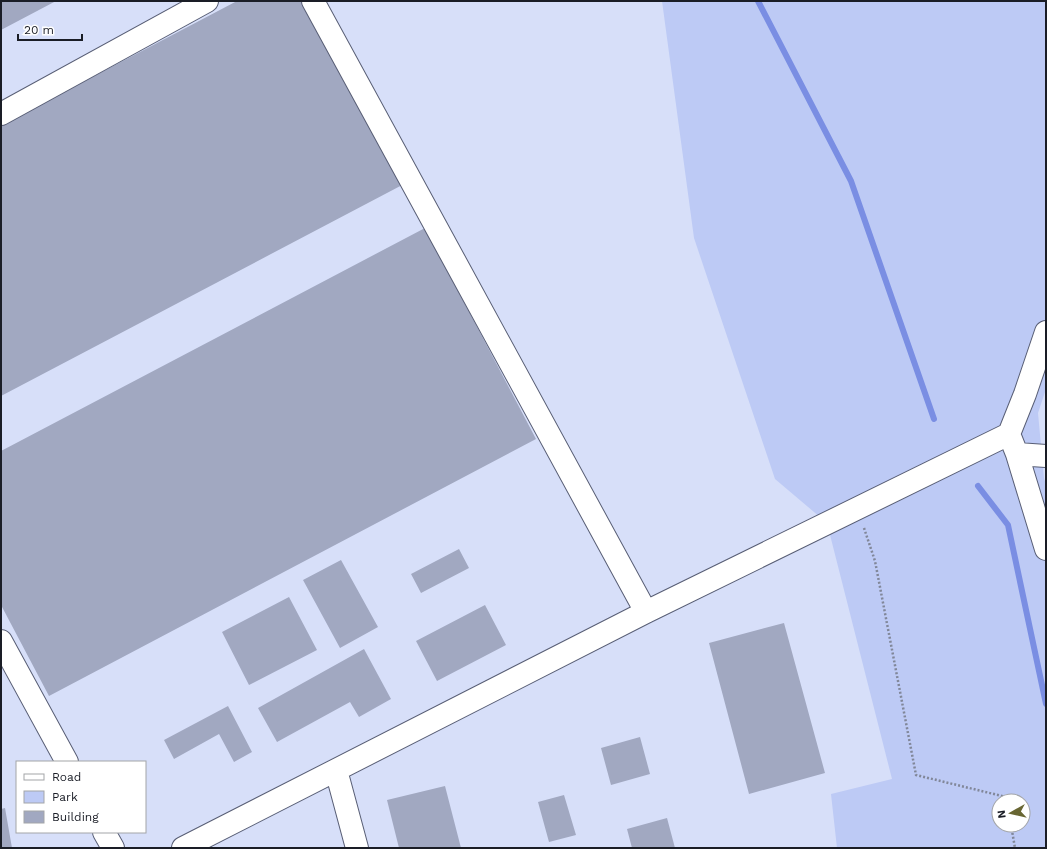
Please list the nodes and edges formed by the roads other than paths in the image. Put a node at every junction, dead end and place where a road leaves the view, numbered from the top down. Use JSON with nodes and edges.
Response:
{"nodes":[{"id":1,"x":208,"y":1,"type":"edge"},
{"id":2,"x":313,"y":1,"type":"edge"},
{"id":3,"x":1,"y":114,"type":"edge"},
{"id":4,"x":1046,"y":332,"type":"edge"},
{"id":5,"x":1009,"y":434,"type":"junction"},
{"id":6,"x":1017,"y":454,"type":"junction"},
{"id":7,"x":1046,"y":456,"type":"edge"},
{"id":8,"x":1046,"y":549,"type":"edge"},
{"id":9,"x":646,"y":612,"type":"junction"},
{"id":10,"x":1,"y":642,"type":"edge"},
{"id":11,"x":66,"y":761,"type":"edge"},
{"id":12,"x":336,"y":770,"type":"junction"},
{"id":13,"x":105,"y":833,"type":"edge"},
{"id":14,"x":113,"y":848,"type":"edge"},
{"id":15,"x":184,"y":848,"type":"edge"},
{"id":16,"x":357,"y":848,"type":"edge"}],
"edges":[{"from":1,"to":3,"type":"street"},
{"from":2,"to":9,"type":"street"},
{"from":4,"to":5,"type":"street"},
{"from":5,"to":6,"type":"street"},
{"from":5,"to":9,"type":"street"},
{"from":6,"to":7,"type":"street"},
{"from":6,"to":8,"type":"street"},
{"from":9,"to":12,"type":"street"},
{"from":10,"to":11,"type":"street"},
{"from":12,"to":15,"type":"street"},
{"from":12,"to":16,"type":"street"},
{"from":13,"to":14,"type":"street"}]}
